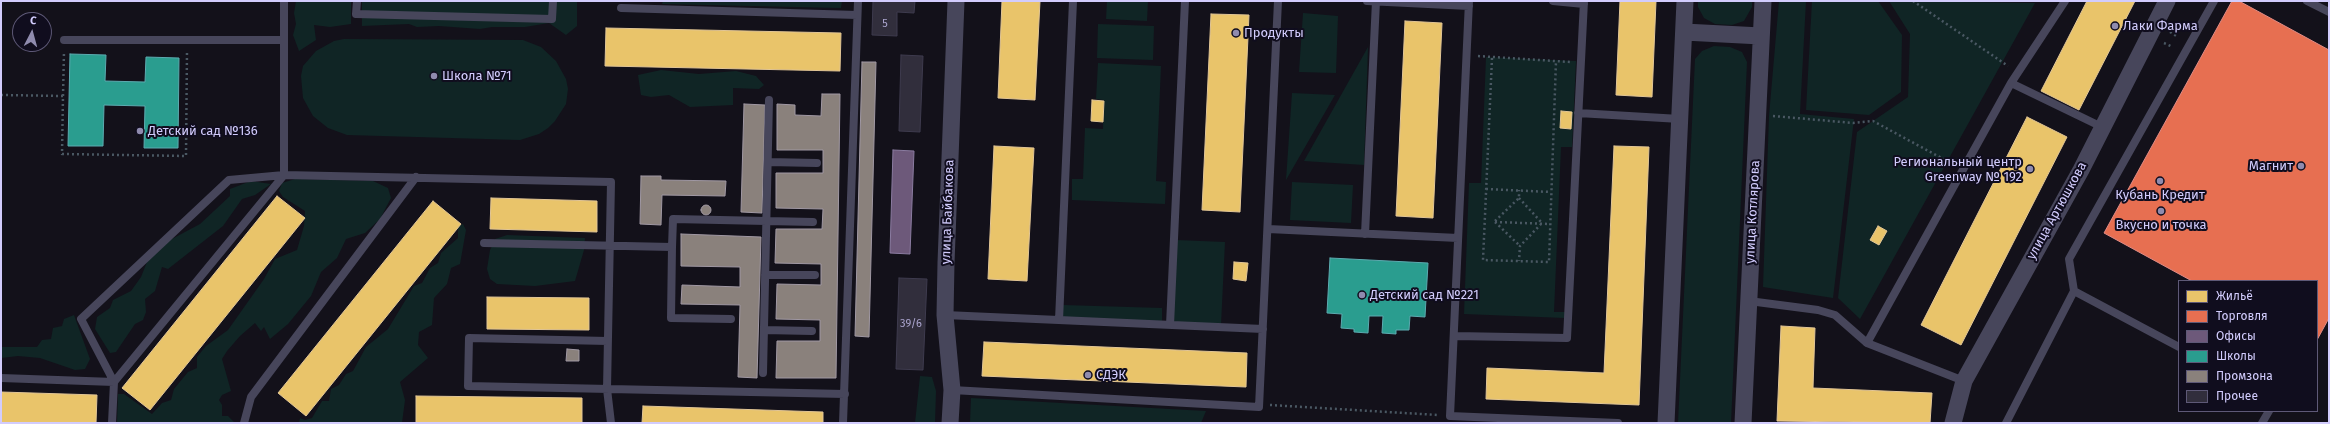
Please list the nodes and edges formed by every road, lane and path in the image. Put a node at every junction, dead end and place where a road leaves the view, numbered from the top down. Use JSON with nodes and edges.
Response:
{"nodes":[{"id":1,"x":284,"y":1,"type":"edge"},
{"id":2,"x":357,"y":1,"type":"edge"},
{"id":3,"x":552,"y":1,"type":"edge"},
{"id":4,"x":858,"y":1,"type":"edge"},
{"id":5,"x":956,"y":1,"type":"edge"},
{"id":6,"x":1073,"y":1,"type":"edge"},
{"id":7,"x":1186,"y":1,"type":"edge"},
{"id":8,"x":1278,"y":1,"type":"edge"},
{"id":9,"x":1367,"y":1,"type":"edge"},
{"id":10,"x":1376,"y":1,"type":"edge"},
{"id":11,"x":1555,"y":1,"type":"edge"},
{"id":12,"x":1685,"y":1,"type":"edge"},
{"id":13,"x":1763,"y":1,"type":"edge"},
{"id":14,"x":1913,"y":1,"type":"edge"},
{"id":15,"x":2064,"y":1,"type":"edge"},
{"id":16,"x":2166,"y":1,"type":"edge"},
{"id":17,"x":2214,"y":1,"type":"edge"},
{"id":18,"x":2307,"y":1,"type":"edge"},
{"id":19,"x":1469,"y":3,"type":"edge"},
{"id":20,"x":1584,"y":3,"type":"edge"},
{"id":21,"x":653,"y":5,"type":"edge"},
{"id":22,"x":621,"y":8,"type":"dead end"},
{"id":23,"x":2329,"y":12,"type":"edge"},
{"id":24,"x":857,"y":16,"type":"junction"},
{"id":25,"x":1684,"y":32,"type":"junction"},
{"id":26,"x":2170,"y":32,"type":"dead end"},
{"id":27,"x":1761,"y":36,"type":"junction"},
{"id":28,"x":2178,"y":37,"type":"dead end"},
{"id":29,"x":64,"y":40,"type":"joint"},
{"id":30,"x":188,"y":40,"type":"junction"},
{"id":31,"x":284,"y":40,"type":"junction"},
{"id":32,"x":2164,"y":43,"type":"dead end"},
{"id":33,"x":2173,"y":47,"type":"dead end"},
{"id":34,"x":1556,"y":61,"type":"junction"},
{"id":35,"x":1581,"y":63,"type":"junction"},
{"id":36,"x":2018,"y":72,"type":"junction"},
{"id":37,"x":2011,"y":83,"type":"junction"},
{"id":38,"x":1,"y":95,"type":"edge"},
{"id":39,"x":63,"y":96,"type":"junction"},
{"id":40,"x":769,"y":100,"type":"dead end"},
{"id":41,"x":1578,"y":113,"type":"junction"},
{"id":42,"x":1769,"y":116,"type":"dead end"},
{"id":43,"x":1680,"y":119,"type":"junction"},
{"id":44,"x":2102,"y":127,"type":"junction"},
{"id":45,"x":1947,"y":161,"type":"dead end"},
{"id":46,"x":768,"y":162,"type":"junction"},
{"id":47,"x":817,"y":163,"type":"dead end"},
{"id":48,"x":284,"y":174,"type":"junction"},
{"id":49,"x":416,"y":177,"type":"junction"},
{"id":50,"x":1486,"y":189,"type":"junction"},
{"id":51,"x":1519,"y":190,"type":"junction"},
{"id":52,"x":1551,"y":192,"type":"junction"},
{"id":53,"x":1519,"y":198,"type":"junction"},
{"id":54,"x":767,"y":221,"type":"junction"},
{"id":55,"x":813,"y":222,"type":"dead end"},
{"id":56,"x":1495,"y":222,"type":"junction"},
{"id":57,"x":1542,"y":223,"type":"junction"},
{"id":58,"x":1550,"y":224,"type":"junction"},
{"id":59,"x":1268,"y":229,"type":"junction"},
{"id":60,"x":1365,"y":234,"type":"junction"},
{"id":61,"x":1458,"y":238,"type":"junction"},
{"id":62,"x":484,"y":242,"type":"dead end"},
{"id":63,"x":610,"y":245,"type":"junction"},
{"id":64,"x":1520,"y":246,"type":"junction"},
{"id":65,"x":672,"y":247,"type":"junction"},
{"id":66,"x":1519,"y":261,"type":"junction"},
{"id":67,"x":765,"y":274,"type":"junction"},
{"id":68,"x":815,"y":275,"type":"dead end"},
{"id":69,"x":2074,"y":291,"type":"junction"},
{"id":70,"x":1749,"y":301,"type":"junction"},
{"id":71,"x":945,"y":315,"type":"junction"},
{"id":72,"x":731,"y":319,"type":"dead end"},
{"id":73,"x":1059,"y":320,"type":"junction"},
{"id":74,"x":1170,"y":325,"type":"junction"},
{"id":75,"x":1263,"y":329,"type":"junction"},
{"id":76,"x":764,"y":330,"type":"junction"},
{"id":77,"x":812,"y":331,"type":"dead end"},
{"id":78,"x":1455,"y":336,"type":"junction"},
{"id":79,"x":608,"y":341,"type":"junction"},
{"id":80,"x":1867,"y":343,"type":"junction"},
{"id":81,"x":2178,"y":346,"type":"edge"},
{"id":82,"x":763,"y":373,"type":"dead end"},
{"id":83,"x":1,"y":378,"type":"edge"},
{"id":84,"x":1964,"y":381,"type":"junction"},
{"id":85,"x":114,"y":382,"type":"junction"},
{"id":86,"x":607,"y":389,"type":"junction"},
{"id":87,"x":952,"y":390,"type":"junction"},
{"id":88,"x":844,"y":394,"type":"junction"},
{"id":89,"x":1266,"y":405,"type":"dead end"},
{"id":90,"x":2268,"y":412,"type":"edge"},
{"id":91,"x":1444,"y":415,"type":"dead end"},
{"id":92,"x":112,"y":423,"type":"edge"},
{"id":93,"x":244,"y":423,"type":"edge"},
{"id":94,"x":611,"y":423,"type":"edge"},
{"id":95,"x":843,"y":423,"type":"edge"},
{"id":96,"x":950,"y":423,"type":"edge"},
{"id":97,"x":1618,"y":423,"type":"edge"},
{"id":98,"x":1666,"y":423,"type":"edge"},
{"id":99,"x":1743,"y":423,"type":"edge"},
{"id":100,"x":1952,"y":423,"type":"edge"},
{"id":101,"x":2006,"y":423,"type":"edge"},
{"id":102,"x":2262,"y":423,"type":"edge"}],
"edges":[{"from":1,"to":31,"type":"lane"},
{"from":2,"to":3,"type":"lane"},
{"from":4,"to":24,"type":"lane"},
{"from":5,"to":71,"type":"street","name":"улица Байбакова"},
{"from":6,"to":73,"type":"lane"},
{"from":7,"to":74,"type":"lane"},
{"from":8,"to":59,"type":"lane"},
{"from":9,"to":10,"type":"lane"},
{"from":10,"to":19,"type":"lane"},
{"from":10,"to":60,"type":"lane"},
{"from":11,"to":20,"type":"lane"},
{"from":12,"to":25,"type":"street"},
{"from":13,"to":27,"type":"street","name":"улица Котлярова"},
{"from":14,"to":36,"type":"path"},
{"from":15,"to":36,"type":"lane"},
{"from":16,"to":44,"type":"street","name":"улица Артюшкова"},
{"from":17,"to":69,"type":"lane"},
{"from":18,"to":23,"type":"lane"},
{"from":19,"to":61,"type":"lane"},
{"from":20,"to":35,"type":"lane"},
{"from":21,"to":22,"type":"lane"},
{"from":21,"to":24,"type":"lane"},
{"from":24,"to":88,"type":"lane"},
{"from":25,"to":27,"type":"street"},
{"from":25,"to":43,"type":"street"},
{"from":26,"to":28,"type":"path"},
{"from":27,"to":70,"type":"street","name":"улица Котлярова"},
{"from":29,"to":30,"type":"lane"},
{"from":29,"to":39,"type":"path"},
{"from":30,"to":31,"type":"lane"},
{"from":30,"to":39,"type":"path"},
{"from":31,"to":48,"type":"lane"},
{"from":32,"to":33,"type":"path"},
{"from":34,"to":35,"type":"path"},
{"from":34,"to":50,"type":"path"},
{"from":34,"to":52,"type":"path"},
{"from":35,"to":41,"type":"lane"},
{"from":36,"to":37,"type":"lane"},
{"from":37,"to":44,"type":"lane"},
{"from":37,"to":80,"type":"lane"},
{"from":38,"to":39,"type":"path"},
{"from":40,"to":46,"type":"lane"},
{"from":41,"to":43,"type":"lane"},
{"from":41,"to":78,"type":"lane"},
{"from":42,"to":45,"type":"path"},
{"from":43,"to":98,"type":"street"},
{"from":44,"to":84,"type":"street","name":"улица Артюшкова"},
{"from":46,"to":47,"type":"lane"},
{"from":46,"to":54,"type":"lane"},
{"from":48,"to":49,"type":"lane"},
{"from":48,"to":85,"type":"lane"},
{"from":48,"to":85,"type":"lane"},
{"from":49,"to":63,"type":"lane"},
{"from":49,"to":93,"type":"lane"},
{"from":50,"to":51,"type":"path"},
{"from":50,"to":66,"type":"path"},
{"from":51,"to":52,"type":"path"},
{"from":51,"to":53,"type":"path"},
{"from":52,"to":58,"type":"path"},
{"from":53,"to":56,"type":"path"},
{"from":53,"to":57,"type":"path"},
{"from":54,"to":55,"type":"lane"},
{"from":54,"to":65,"type":"lane"},
{"from":54,"to":67,"type":"lane"},
{"from":56,"to":57,"type":"path"},
{"from":56,"to":64,"type":"path"},
{"from":57,"to":58,"type":"path"},
{"from":57,"to":64,"type":"path"},
{"from":58,"to":66,"type":"path"},
{"from":59,"to":60,"type":"lane"},
{"from":59,"to":75,"type":"lane"},
{"from":60,"to":61,"type":"lane"},
{"from":61,"to":78,"type":"lane"},
{"from":62,"to":63,"type":"lane"},
{"from":63,"to":65,"type":"lane"},
{"from":63,"to":79,"type":"lane"},
{"from":64,"to":66,"type":"path"},
{"from":65,"to":72,"type":"lane"},
{"from":67,"to":68,"type":"lane"},
{"from":67,"to":76,"type":"lane"},
{"from":69,"to":81,"type":"lane"},
{"from":69,"to":101,"type":"lane"},
{"from":70,"to":80,"type":"lane"},
{"from":70,"to":99,"type":"street","name":"улица Котлярова"},
{"from":71,"to":73,"type":"lane"},
{"from":71,"to":87,"type":"street","name":"улица Байбакова"},
{"from":73,"to":74,"type":"lane"},
{"from":74,"to":75,"type":"lane"},
{"from":75,"to":87,"type":"lane"},
{"from":76,"to":77,"type":"lane"},
{"from":76,"to":82,"type":"lane"},
{"from":78,"to":97,"type":"lane"},
{"from":79,"to":86,"type":"lane"},
{"from":79,"to":86,"type":"lane"},
{"from":80,"to":84,"type":"lane"},
{"from":83,"to":85,"type":"lane"},
{"from":84,"to":100,"type":"street","name":"улица Артюшкова"},
{"from":85,"to":92,"type":"lane"},
{"from":86,"to":88,"type":"lane"},
{"from":86,"to":94,"type":"lane"},
{"from":87,"to":96,"type":"street","name":"улица Байбакова"},
{"from":88,"to":95,"type":"lane"},
{"from":89,"to":91,"type":"path"},
{"from":90,"to":102,"type":"lane"}]}
